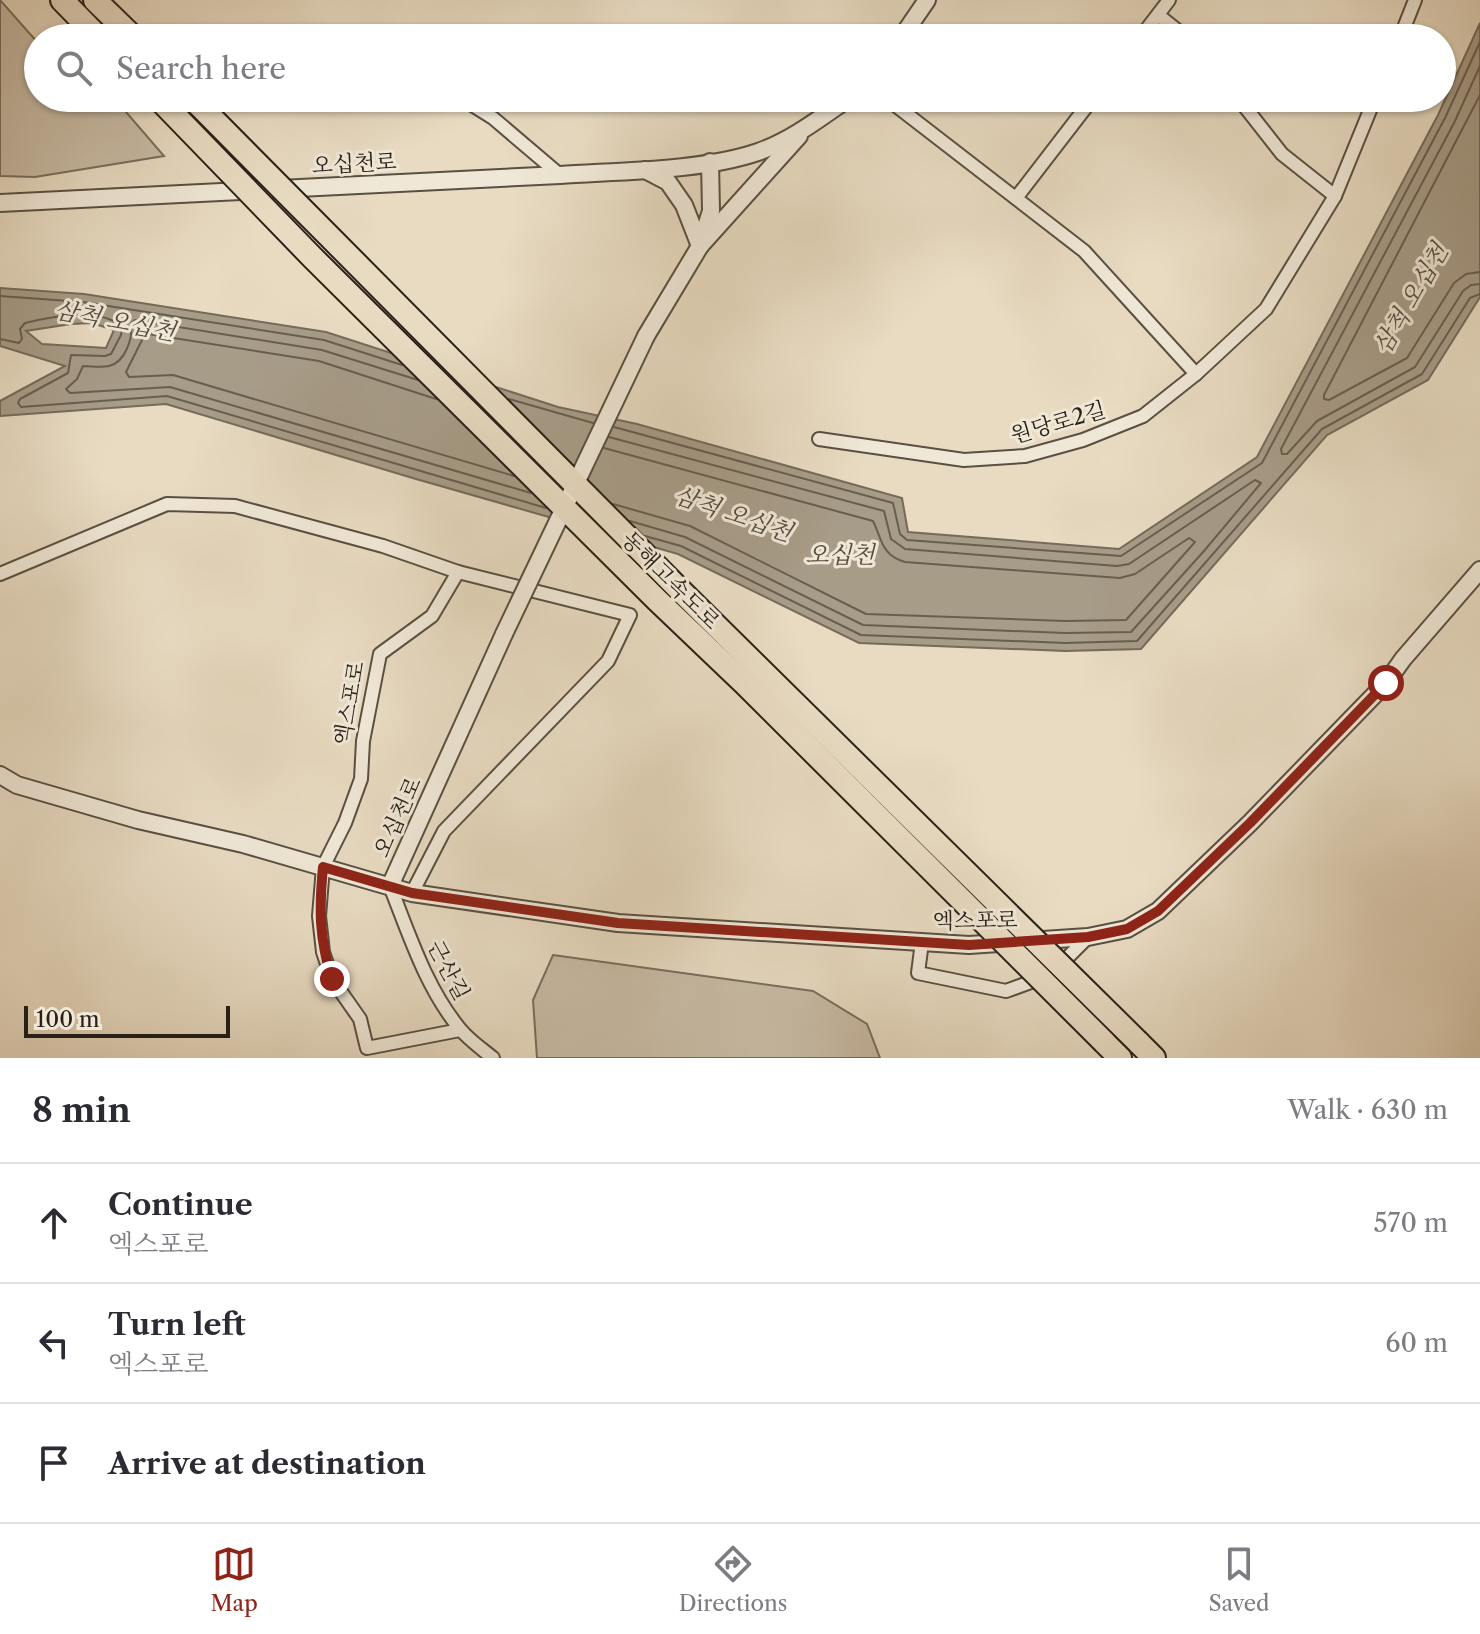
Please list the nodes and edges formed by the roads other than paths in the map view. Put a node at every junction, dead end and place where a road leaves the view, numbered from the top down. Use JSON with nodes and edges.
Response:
{"nodes":[{"id":1,"x":62,"y":0,"type":"edge"},
{"id":2,"x":95,"y":0,"type":"edge"},
{"id":3,"x":927,"y":0,"type":"edge"},
{"id":4,"x":1169,"y":0,"type":"edge"},
{"id":5,"x":1415,"y":0,"type":"edge"},
{"id":6,"x":1158,"y":15,"type":"junction"},
{"id":7,"x":85,"y":24,"type":"edge"},
{"id":8,"x":120,"y":24,"type":"edge"},
{"id":9,"x":911,"y":24,"type":"edge"},
{"id":10,"x":1151,"y":24,"type":"edge"},
{"id":11,"x":1169,"y":24,"type":"edge"},
{"id":12,"x":1406,"y":24,"type":"edge"},
{"id":13,"x":172,"y":112,"type":"edge"},
{"id":14,"x":206,"y":112,"type":"edge"},
{"id":15,"x":483,"y":112,"type":"edge"},
{"id":16,"x":829,"y":112,"type":"edge"},
{"id":17,"x":904,"y":112,"type":"edge"},
{"id":18,"x":1082,"y":112,"type":"edge"},
{"id":19,"x":1249,"y":112,"type":"edge"},
{"id":20,"x":1369,"y":112,"type":"edge"},
{"id":21,"x":804,"y":130,"type":"junction"},
{"id":22,"x":710,"y":162,"type":"junction"},
{"id":23,"x":645,"y":170,"type":"junction"},
{"id":24,"x":560,"y":175,"type":"junction"},
{"id":25,"x":1335,"y":196,"type":"junction"},
{"id":26,"x":1016,"y":198,"type":"junction"},
{"id":27,"x":0,"y":203,"type":"edge"},
{"id":28,"x":700,"y":246,"type":"junction"},
{"id":29,"x":1196,"y":374,"type":"junction"},
{"id":30,"x":819,"y":439,"type":"dead end"},
{"id":31,"x":1480,"y":570,"type":"edge"},
{"id":32,"x":458,"y":572,"type":"junction"},
{"id":33,"x":0,"y":574,"type":"edge"},
{"id":34,"x":0,"y":775,"type":"edge"},
{"id":35,"x":323,"y":867,"type":"junction"},
{"id":36,"x":390,"y":886,"type":"junction"},
{"id":37,"x":412,"y":893,"type":"junction"},
{"id":38,"x":1088,"y":937,"type":"junction"},
{"id":39,"x":922,"y":942,"type":"junction"},
{"id":40,"x":460,"y":1030,"type":"junction"},
{"id":41,"x":1112,"y":1050,"type":"edge"},
{"id":42,"x":1146,"y":1050,"type":"edge"},
{"id":43,"x":493,"y":1058,"type":"edge"}],
"edges":[{"from":1,"to":7,"type":"highway"},
{"from":2,"to":8,"type":"highway"},
{"from":3,"to":9,"type":"street"},
{"from":4,"to":6,"type":"street"},
{"from":5,"to":12,"type":"street"},
{"from":6,"to":10,"type":"street"},
{"from":6,"to":11,"type":"street"},
{"from":13,"to":41,"type":"highway","name":"동해고속도로","bridge":true},
{"from":14,"to":42,"type":"highway","name":"동해고속도로","bridge":true},
{"from":15,"to":24,"type":"street"},
{"from":16,"to":21,"type":"street","name":"오십천로"},
{"from":17,"to":26,"type":"street"},
{"from":18,"to":26,"type":"street"},
{"from":19,"to":25,"type":"street"},
{"from":20,"to":25,"type":"street","name":"원당로2길"},
{"from":21,"to":22,"type":"street","name":"오십천로"},
{"from":21,"to":28,"type":"street"},
{"from":22,"to":23,"type":"street","name":"오십천로"},
{"from":22,"to":28,"type":"street"},
{"from":23,"to":24,"type":"street","name":"오십천로"},
{"from":23,"to":28,"type":"street"},
{"from":24,"to":27,"type":"street","name":"오십천로"},
{"from":25,"to":29,"type":"street","name":"원당로2길"},
{"from":26,"to":29,"type":"street"},
{"from":28,"to":36,"type":"street","name":"오십천로","bridge":true},
{"from":29,"to":30,"type":"street","name":"원당로2길"},
{"from":31,"to":38,"type":"street","name":"엑스포로"},
{"from":32,"to":33,"type":"street"},
{"from":32,"to":35,"type":"street","name":"엑스포로"},
{"from":32,"to":37,"type":"street"},
{"from":34,"to":35,"type":"street","name":"엑스포로"},
{"from":35,"to":36,"type":"street","name":"엑스포로"},
{"from":35,"to":40,"type":"street","name":"엑스포로"},
{"from":36,"to":37,"type":"street","name":"엑스포로"},
{"from":36,"to":40,"type":"street","name":"근산길"},
{"from":37,"to":39,"type":"street","name":"엑스포로"},
{"from":38,"to":39,"type":"street","name":"엑스포로"},
{"from":38,"to":39,"type":"street"},
{"from":40,"to":43,"type":"street","name":"근산길"}]}
